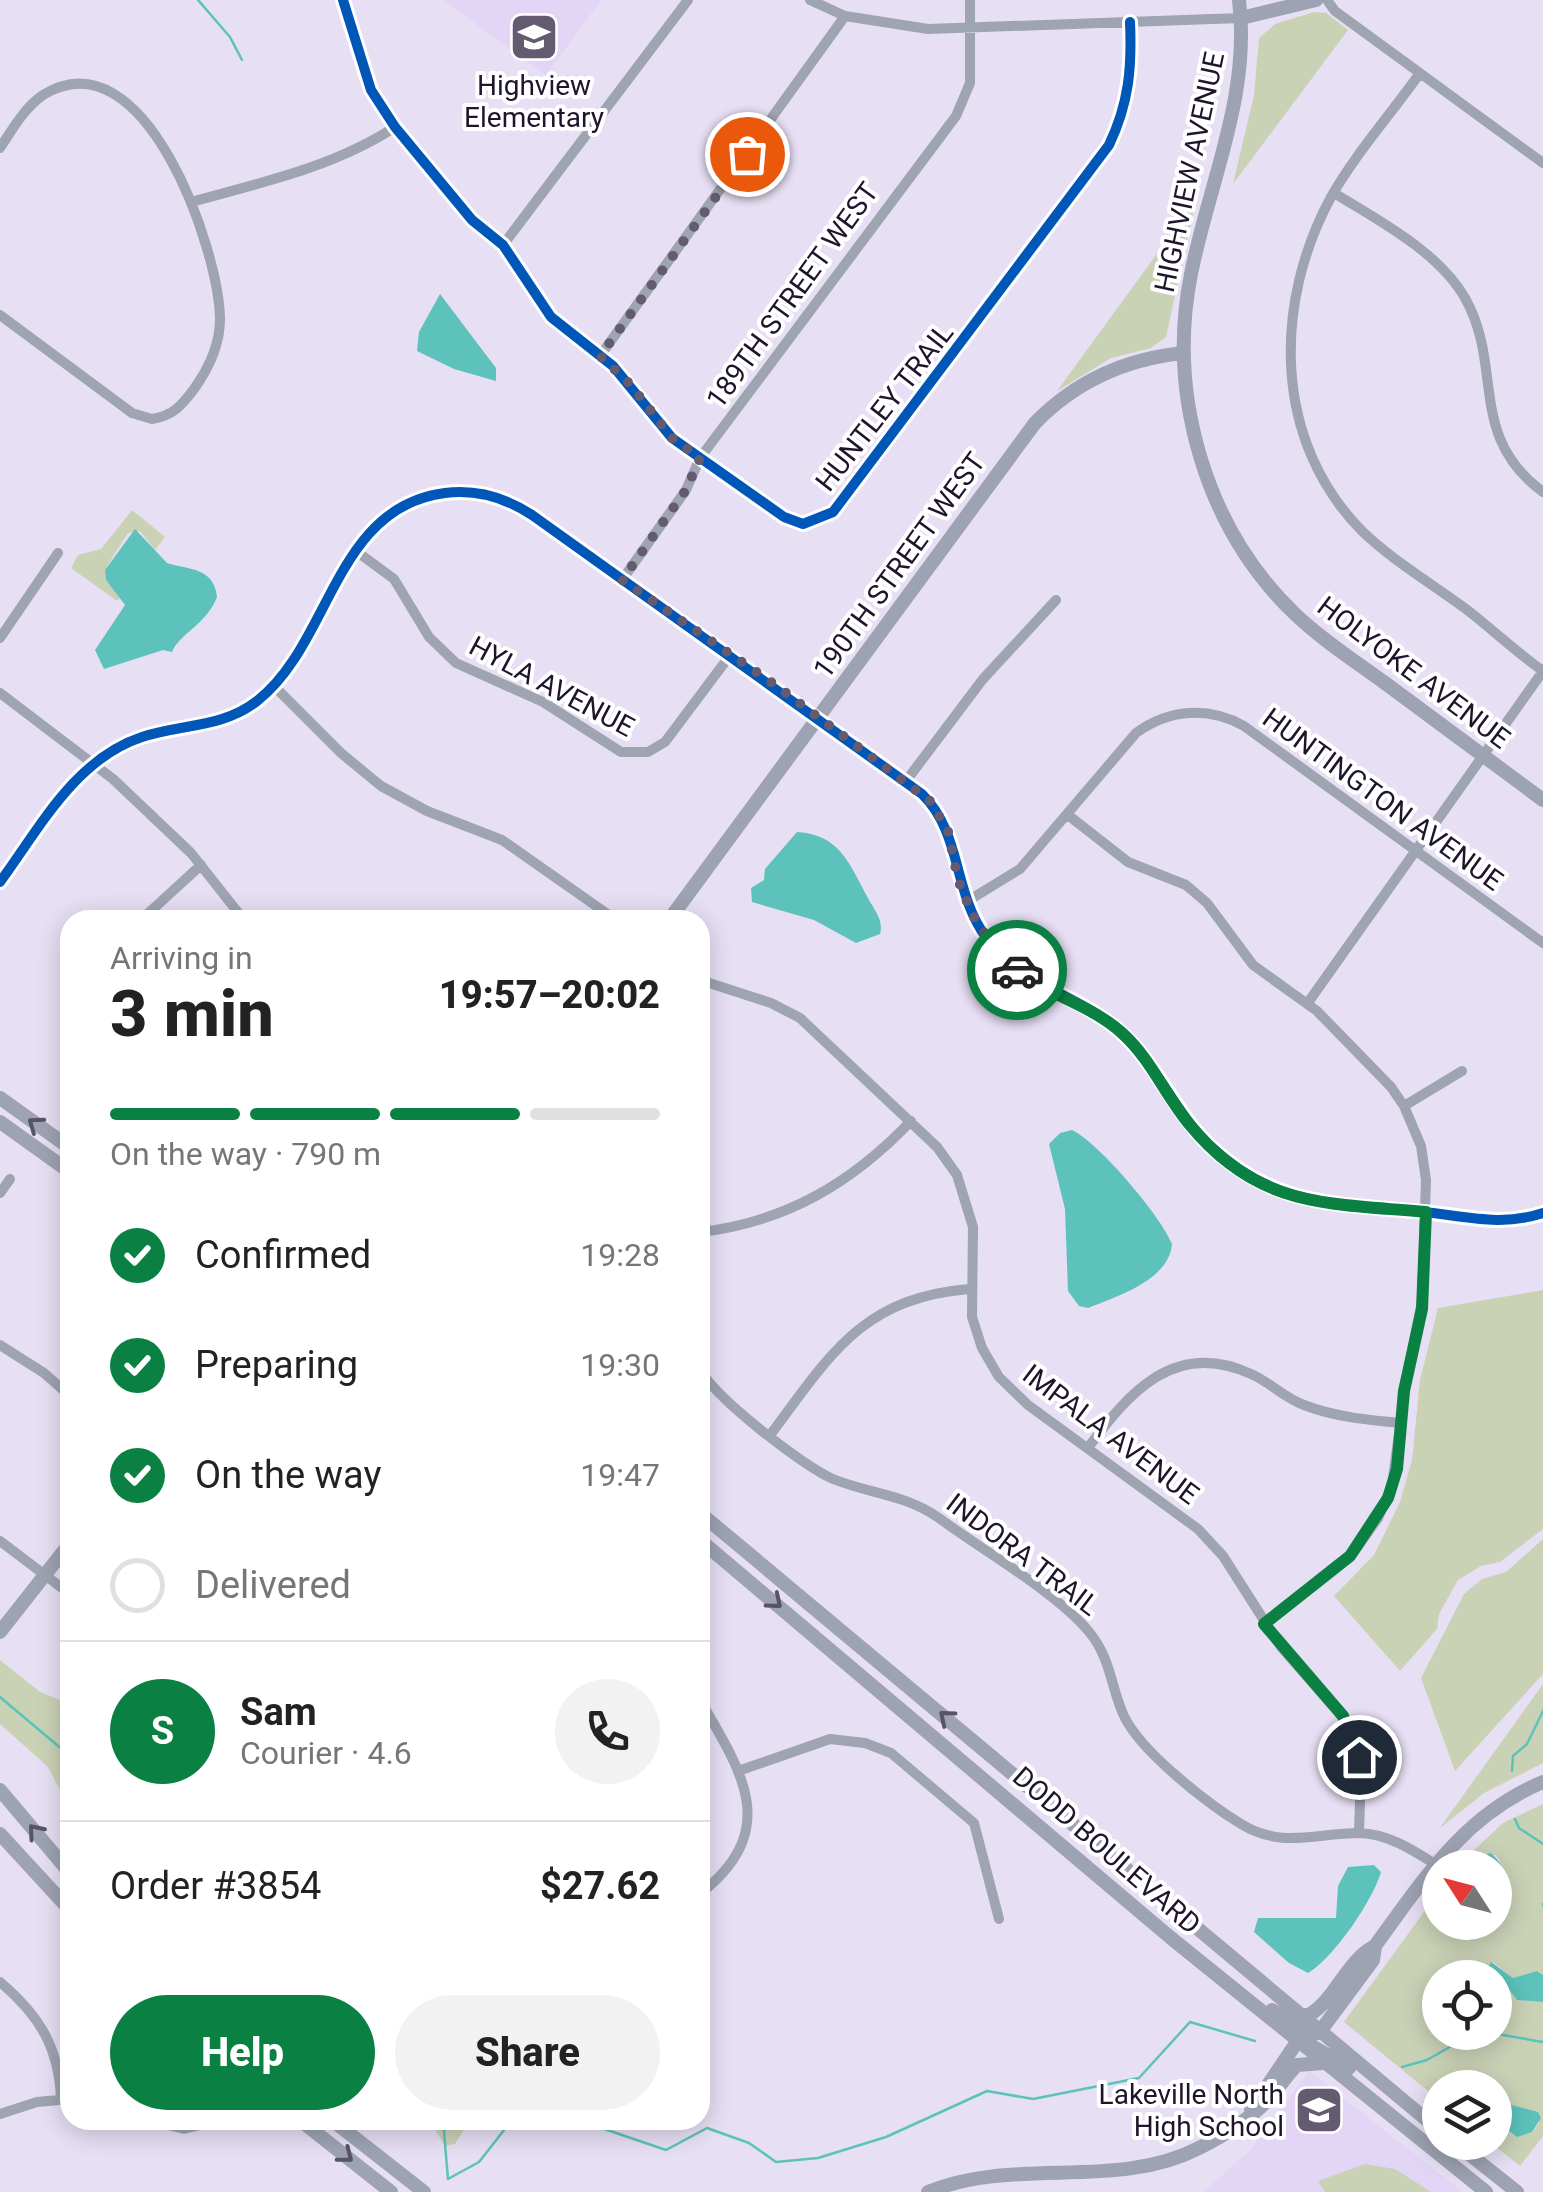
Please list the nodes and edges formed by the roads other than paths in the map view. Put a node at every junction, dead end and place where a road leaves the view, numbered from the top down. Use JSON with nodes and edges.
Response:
{"nodes":[{"id":1,"x":343,"y":0,"type":"edge"},
{"id":2,"x":688,"y":0,"type":"edge"},
{"id":3,"x":810,"y":0,"type":"edge"},
{"id":4,"x":970,"y":0,"type":"edge"},
{"id":5,"x":1239,"y":0,"type":"edge"},
{"id":6,"x":1316,"y":0,"type":"edge"},
{"id":7,"x":1328,"y":0,"type":"edge"},
{"id":8,"x":844,"y":16,"type":"junction"},
{"id":9,"x":1241,"y":18,"type":"junction"},
{"id":10,"x":1130,"y":22,"type":"junction"},
{"id":11,"x":972,"y":29,"type":"junction"},
{"id":12,"x":1420,"y":73,"type":"junction"},
{"id":13,"x":395,"y":127,"type":"junction"},
{"id":14,"x":0,"y":148,"type":"edge"},
{"id":15,"x":1543,"y":164,"type":"edge"},
{"id":16,"x":1334,"y":192,"type":"junction"},
{"id":17,"x":191,"y":202,"type":"junction"},
{"id":18,"x":503,"y":244,"type":"junction"},
{"id":19,"x":0,"y":315,"type":"edge"},
{"id":20,"x":1183,"y":353,"type":"junction"},
{"id":21,"x":600,"y":356,"type":"junction"},
{"id":22,"x":700,"y":458,"type":"junction"},
{"id":23,"x":1543,"y":492,"type":"edge"},
{"id":24,"x":356,"y":551,"type":"junction"},
{"id":25,"x":58,"y":553,"type":"dead end"},
{"id":26,"x":622,"y":580,"type":"junction"},
{"id":27,"x":1056,"y":600,"type":"dead end"},
{"id":28,"x":0,"y":638,"type":"edge"},
{"id":29,"x":730,"y":654,"type":"junction"},
{"id":30,"x":1543,"y":671,"type":"edge"},
{"id":31,"x":274,"y":686,"type":"junction"},
{"id":32,"x":0,"y":693,"type":"edge"},
{"id":33,"x":818,"y":717,"type":"junction"},
{"id":34,"x":1482,"y":755,"type":"junction"},
{"id":35,"x":94,"y":762,"type":"junction"},
{"id":36,"x":906,"y":781,"type":"junction"},
{"id":37,"x":1543,"y":800,"type":"edge"},
{"id":38,"x":1068,"y":815,"type":"junction"},
{"id":39,"x":1418,"y":852,"type":"junction"},
{"id":40,"x":201,"y":865,"type":"junction"},
{"id":41,"x":0,"y":882,"type":"edge"},
{"id":42,"x":966,"y":902,"type":"junction"},
{"id":43,"x":152,"y":910,"type":"edge"},
{"id":44,"x":236,"y":910,"type":"edge"},
{"id":45,"x":602,"y":910,"type":"edge"},
{"id":46,"x":676,"y":910,"type":"edge"},
{"id":47,"x":1543,"y":943,"type":"edge"},
{"id":48,"x":710,"y":983,"type":"edge"},
{"id":49,"x":1308,"y":1004,"type":"junction"},
{"id":50,"x":1462,"y":1071,"type":"dead end"},
{"id":51,"x":0,"y":1098,"type":"edge"},
{"id":52,"x":1404,"y":1106,"type":"junction"},
{"id":53,"x":911,"y":1121,"type":"junction"},
{"id":54,"x":0,"y":1122,"type":"edge"},
{"id":55,"x":60,"y":1141,"type":"edge"},
{"id":56,"x":60,"y":1165,"type":"edge"},
{"id":57,"x":10,"y":1179,"type":"dead end"},
{"id":58,"x":0,"y":1193,"type":"edge"},
{"id":59,"x":1426,"y":1212,"type":"junction"},
{"id":60,"x":1543,"y":1213,"type":"edge"},
{"id":61,"x":710,"y":1230,"type":"edge"},
{"id":62,"x":969,"y":1289,"type":"junction"},
{"id":63,"x":0,"y":1345,"type":"edge"},
{"id":64,"x":710,"y":1383,"type":"edge"},
{"id":65,"x":60,"y":1388,"type":"edge"},
{"id":66,"x":1401,"y":1423,"type":"junction"},
{"id":67,"x":771,"y":1434,"type":"junction"},
{"id":68,"x":1088,"y":1448,"type":"junction"},
{"id":69,"x":710,"y":1521,"type":"edge"},
{"id":70,"x":0,"y":1541,"type":"edge"},
{"id":71,"x":710,"y":1548,"type":"edge"},
{"id":72,"x":60,"y":1555,"type":"edge"},
{"id":73,"x":45,"y":1575,"type":"junction"},
{"id":74,"x":60,"y":1586,"type":"edge"},
{"id":75,"x":1264,"y":1624,"type":"junction"},
{"id":76,"x":0,"y":1632,"type":"edge"},
{"id":77,"x":710,"y":1717,"type":"edge"},
{"id":78,"x":741,"y":1770,"type":"junction"},
{"id":79,"x":1543,"y":1782,"type":"edge"},
{"id":80,"x":0,"y":1790,"type":"edge"},
{"id":81,"x":1359,"y":1833,"type":"junction"},
{"id":82,"x":0,"y":1834,"type":"edge"},
{"id":83,"x":1448,"y":1850,"type":"edge"},
{"id":84,"x":1422,"y":1856,"type":"edge"},
{"id":85,"x":60,"y":1861,"type":"edge"},
{"id":86,"x":1422,"y":1882,"type":"edge"},
{"id":87,"x":710,"y":1886,"type":"edge"},
{"id":88,"x":60,"y":1899,"type":"edge"},
{"id":89,"x":999,"y":1919,"type":"dead end"},
{"id":90,"x":1170,"y":1938,"type":"junction"},
{"id":91,"x":1375,"y":1946,"type":"junction"},
{"id":92,"x":0,"y":1982,"type":"edge"},
{"id":93,"x":1298,"y":2015,"type":"junction"},
{"id":94,"x":1319,"y":2033,"type":"junction"},
{"id":95,"x":1297,"y":2042,"type":"junction"},
{"id":96,"x":1323,"y":2064,"type":"junction"},
{"id":97,"x":60,"y":2069,"type":"edge"},
{"id":98,"x":60,"y":2099,"type":"edge"},
{"id":99,"x":0,"y":2114,"type":"edge"},
{"id":100,"x":1248,"y":2114,"type":"junction"},
{"id":101,"x":1422,"y":2116,"type":"edge"},
{"id":102,"x":1422,"y":2122,"type":"edge"},
{"id":103,"x":313,"y":2130,"type":"edge"},
{"id":104,"x":345,"y":2130,"type":"edge"},
{"id":105,"x":1473,"y":2160,"type":"edge"},
{"id":106,"x":392,"y":2192,"type":"edge"},
{"id":107,"x":424,"y":2192,"type":"edge"},
{"id":108,"x":928,"y":2192,"type":"edge"},
{"id":109,"x":1486,"y":2192,"type":"edge"},
{"id":110,"x":1517,"y":2192,"type":"edge"}],
"edges":[{"from":1,"to":13,"type":"street","name":"HUNTLEY TRAIL"},
{"from":2,"to":18,"type":"street"},
{"from":3,"to":8,"type":"street"},
{"from":4,"to":11,"type":"street","name":"189TH STREET WEST"},
{"from":5,"to":9,"type":"street","name":"HIGHVIEW AVENUE"},
{"from":6,"to":9,"type":"street"},
{"from":7,"to":12,"type":"street"},
{"from":8,"to":11,"type":"street"},
{"from":8,"to":21,"type":"street"},
{"from":9,"to":10,"type":"street"},
{"from":9,"to":20,"type":"street","name":"HIGHVIEW AVENUE"},
{"from":10,"to":11,"type":"street"},
{"from":10,"to":22,"type":"street","name":"HUNTLEY TRAIL"},
{"from":11,"to":22,"type":"street","name":"189TH STREET WEST"},
{"from":12,"to":15,"type":"street"},
{"from":12,"to":16,"type":"street"},
{"from":13,"to":17,"type":"street"},
{"from":13,"to":18,"type":"street","name":"HUNTLEY TRAIL"},
{"from":14,"to":17,"type":"street"},
{"from":16,"to":23,"type":"street"},
{"from":16,"to":30,"type":"street"},
{"from":17,"to":19,"type":"street"},
{"from":18,"to":21,"type":"street","name":"HUNTLEY TRAIL"},
{"from":20,"to":33,"type":"street","name":"190TH STREET WEST"},
{"from":20,"to":34,"type":"street","name":"HOLYOKE AVENUE"},
{"from":21,"to":22,"type":"street","name":"HUNTLEY TRAIL"},
{"from":22,"to":26,"type":"street","name":"189TH STREET WEST"},
{"from":24,"to":26,"type":"street"},
{"from":24,"to":29,"type":"street","name":"HYLA AVENUE"},
{"from":24,"to":31,"type":"street"},
{"from":25,"to":28,"type":"street"},
{"from":26,"to":29,"type":"street"},
{"from":27,"to":36,"type":"street"},
{"from":29,"to":33,"type":"street"},
{"from":30,"to":34,"type":"street"},
{"from":31,"to":35,"type":"street"},
{"from":31,"to":45,"type":"street"},
{"from":32,"to":35,"type":"street"},
{"from":33,"to":36,"type":"street"},
{"from":33,"to":46,"type":"street","name":"190TH STREET WEST"},
{"from":34,"to":37,"type":"street","name":"HOLYOKE AVENUE"},
{"from":34,"to":39,"type":"street"},
{"from":35,"to":40,"type":"street"},
{"from":35,"to":41,"type":"street"},
{"from":36,"to":42,"type":"street"},
{"from":38,"to":39,"type":"street","name":"HUNTINGTON AVENUE"},
{"from":38,"to":42,"type":"street","name":"HUNTINGTON AVENUE"},
{"from":38,"to":49,"type":"street"},
{"from":39,"to":47,"type":"street","name":"HUNTINGTON AVENUE"},
{"from":39,"to":49,"type":"street"},
{"from":40,"to":43,"type":"street"},
{"from":40,"to":44,"type":"street"},
{"from":42,"to":59,"type":"street"},
{"from":48,"to":53,"type":"street","name":"IMPALA AVENUE"},
{"from":49,"to":52,"type":"street"},
{"from":50,"to":52,"type":"street"},
{"from":55,"to":51,"type":"street","one_way":true},
{"from":52,"to":59,"type":"street"},
{"from":53,"to":61,"type":"street"},
{"from":53,"to":62,"type":"street","name":"IMPALA AVENUE"},
{"from":54,"to":56,"type":"street"},
{"from":57,"to":58,"type":"street"},
{"from":59,"to":60,"type":"street"},
{"from":59,"to":66,"type":"street"},
{"from":62,"to":67,"type":"street"},
{"from":62,"to":68,"type":"street","name":"IMPALA AVENUE"},
{"from":63,"to":65,"type":"street"},
{"from":64,"to":67,"type":"street","name":"INDORA TRAIL"},
{"from":66,"to":68,"type":"street"},
{"from":66,"to":75,"type":"street"},
{"from":67,"to":81,"type":"street","name":"INDORA TRAIL"},
{"from":68,"to":75,"type":"street","name":"IMPALA AVENUE"},
{"from":93,"to":69,"type":"street","name":"DODD BOULEVARD","one_way":true},
{"from":70,"to":73,"type":"street"},
{"from":71,"to":90,"type":"street","name":"DODD BOULEVARD","one_way":true},
{"from":72,"to":73,"type":"street"},
{"from":73,"to":74,"type":"street"},
{"from":73,"to":76,"type":"street"},
{"from":75,"to":81,"type":"street","name":"IMPALA AVENUE"},
{"from":77,"to":78,"type":"street"},
{"from":78,"to":87,"type":"street"},
{"from":78,"to":89,"type":"street"},
{"from":79,"to":83,"type":"street"},
{"from":85,"to":80,"type":"street","one_way":true},
{"from":81,"to":84,"type":"street","name":"INDORA TRAIL"},
{"from":82,"to":88,"type":"street"},
{"from":86,"to":91,"type":"street"},
{"from":90,"to":94,"type":"street"},
{"from":90,"to":95,"type":"street","name":"DODD BOULEVARD"},
{"from":91,"to":93,"type":"street"},
{"from":91,"to":94,"type":"street"},
{"from":92,"to":97,"type":"street"},
{"from":93,"to":94,"type":"street","name":"DODD BOULEVARD"},
{"from":94,"to":101,"type":"street","name":"DODD BOULEVARD"},
{"from":95,"to":96,"type":"street","name":"DODD BOULEVARD"},
{"from":95,"to":100,"type":"street"},
{"from":95,"to":102,"type":"street"},
{"from":96,"to":100,"type":"street"},
{"from":96,"to":109,"type":"street","name":"DODD BOULEVARD"},
{"from":98,"to":99,"type":"street"},
{"from":100,"to":108,"type":"street"},
{"from":103,"to":106,"type":"street","one_way":true},
{"from":104,"to":107,"type":"street"},
{"from":105,"to":110,"type":"street"}]}
